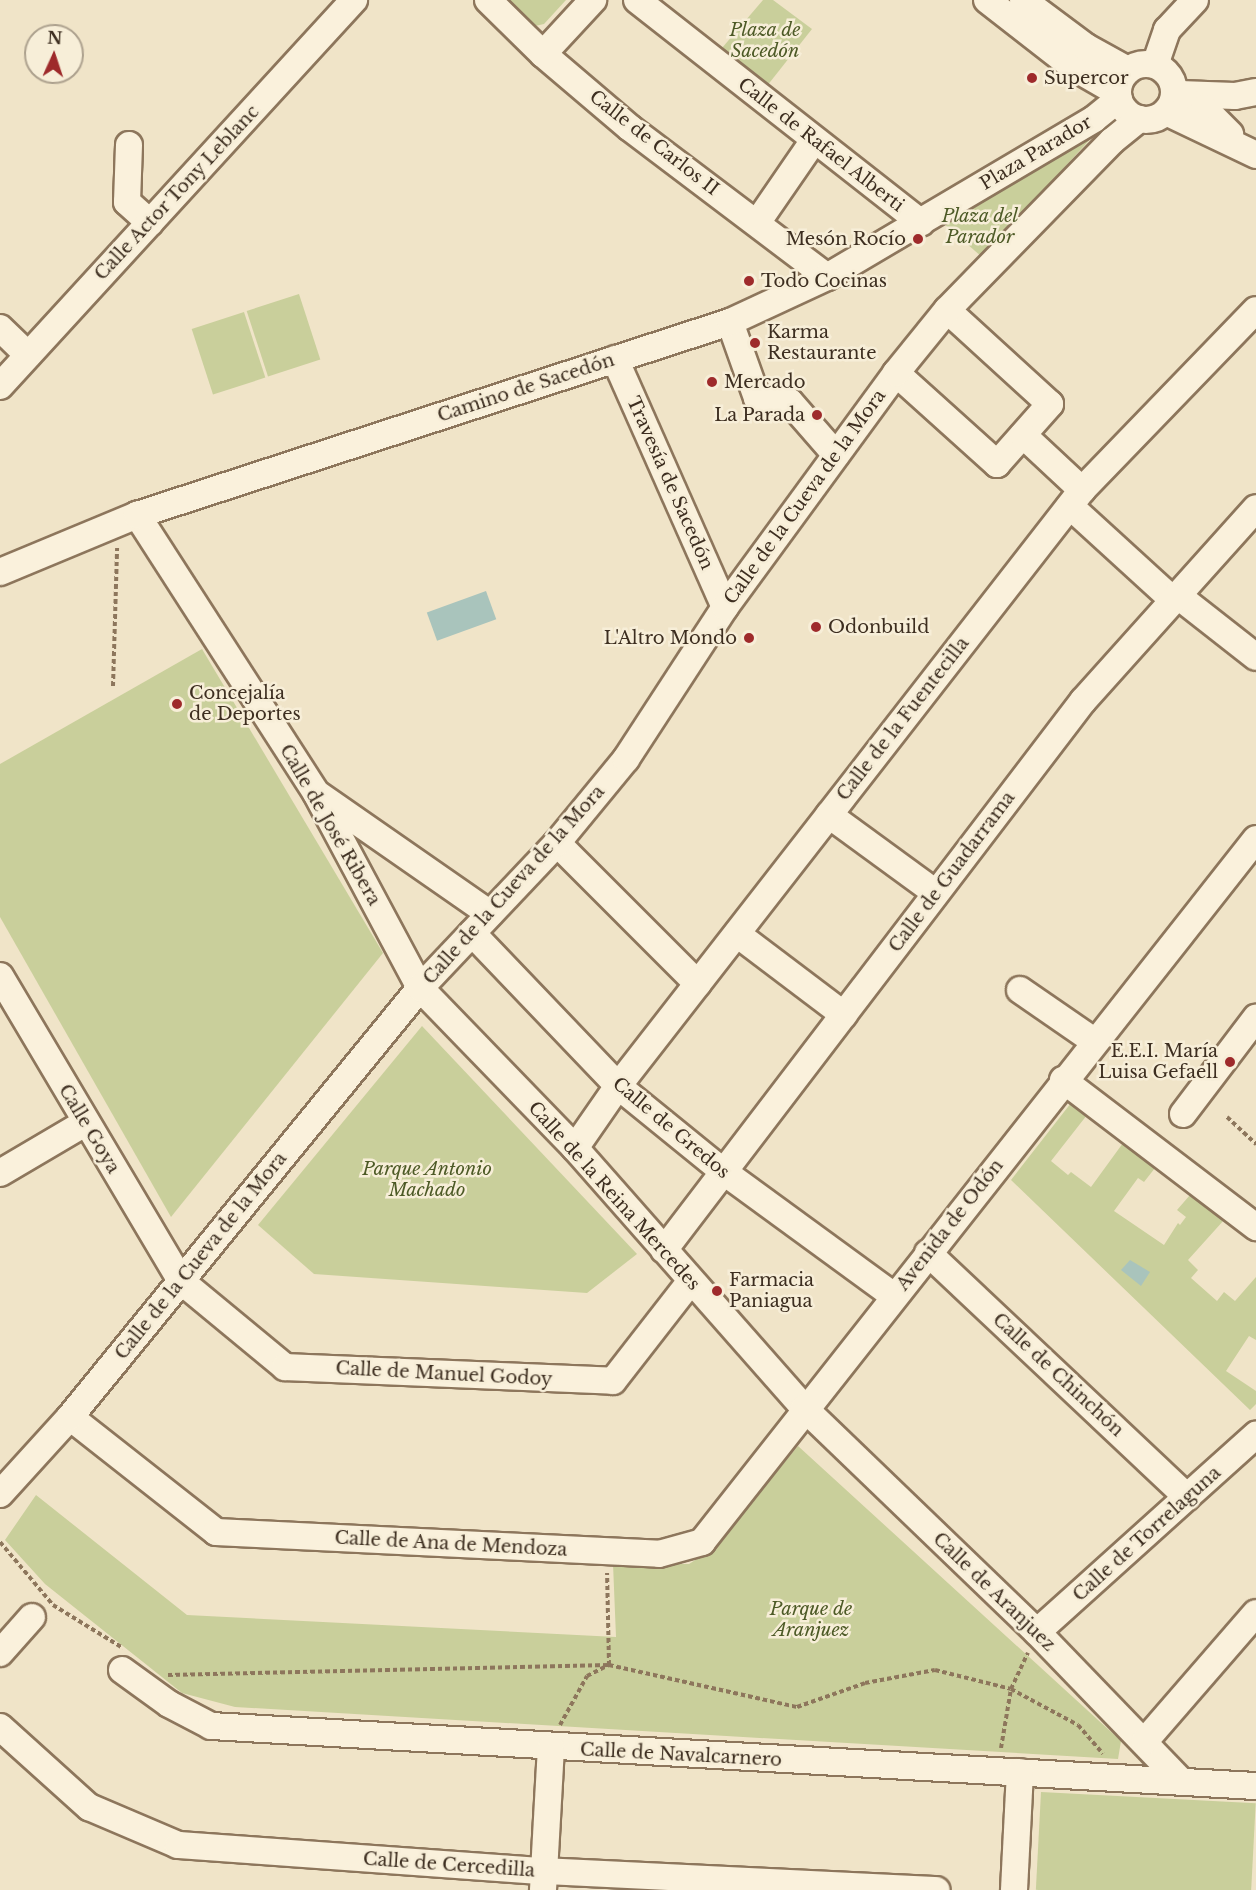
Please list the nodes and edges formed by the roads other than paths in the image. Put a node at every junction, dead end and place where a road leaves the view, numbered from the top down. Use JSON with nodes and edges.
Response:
{"nodes":[{"id":1,"x":354,"y":0,"type":"edge"},
{"id":2,"x":488,"y":0,"type":"edge"},
{"id":3,"x":593,"y":0,"type":"edge"},
{"id":4,"x":637,"y":0,"type":"edge"},
{"id":5,"x":987,"y":0,"type":"edge"},
{"id":6,"x":1023,"y":0,"type":"edge"},
{"id":7,"x":1195,"y":0,"type":"edge"},
{"id":8,"x":543,"y":54,"type":"junction"},
{"id":9,"x":1155,"y":65,"type":"junction"},
{"id":10,"x":1128,"y":70,"type":"junction"},
{"id":11,"x":1245,"y":94,"type":"edge"},
{"id":12,"x":1118,"y":96,"type":"junction"},
{"id":13,"x":1171,"y":100,"type":"junction"},
{"id":14,"x":1139,"y":119,"type":"junction"},
{"id":15,"x":1223,"y":128,"type":"junction"},
{"id":16,"x":814,"y":140,"type":"junction"},
{"id":17,"x":129,"y":145,"type":"dead end"},
{"id":18,"x":1252,"y":153,"type":"edge"},
{"id":19,"x":150,"y":223,"type":"junction"},
{"id":20,"x":757,"y":223,"type":"junction"},
{"id":21,"x":921,"y":223,"type":"junction"},
{"id":22,"x":999,"y":255,"type":"joint"},
{"id":23,"x":827,"y":277,"type":"junction"},
{"id":24,"x":947,"y":310,"type":"junction"},
{"id":25,"x":1256,"y":310,"type":"edge"},
{"id":26,"x":730,"y":322,"type":"junction"},
{"id":27,"x":0,"y":328,"type":"edge"},
{"id":28,"x":28,"y":355,"type":"junction"},
{"id":29,"x":615,"y":359,"type":"junction"},
{"id":30,"x":896,"y":373,"type":"junction"},
{"id":31,"x":0,"y":386,"type":"edge"},
{"id":32,"x":1023,"y":435,"type":"junction"},
{"id":33,"x":836,"y":455,"type":"junction"},
{"id":34,"x":1076,"y":498,"type":"junction"},
{"id":35,"x":1256,"y":508,"type":"edge"},
{"id":36,"x":127,"y":519,"type":"junction"},
{"id":37,"x":0,"y":572,"type":"edge"},
{"id":38,"x":1175,"y":597,"type":"junction"},
{"id":39,"x":725,"y":607,"type":"junction"},
{"id":40,"x":1256,"y":657,"type":"edge"},
{"id":41,"x":316,"y":793,"type":"junction"},
{"id":42,"x":829,"y":815,"type":"junction"},
{"id":43,"x":1256,"y":839,"type":"edge"},
{"id":44,"x":557,"y":843,"type":"junction"},
{"id":45,"x":936,"y":893,"type":"junction"},
{"id":46,"x":490,"y":914,"type":"junction"},
{"id":47,"x":472,"y":933,"type":"junction"},
{"id":48,"x":736,"y":934,"type":"junction"},
{"id":49,"x":0,"y":976,"type":"edge"},
{"id":50,"x":698,"y":984,"type":"junction"},
{"id":51,"x":420,"y":988,"type":"junction"},
{"id":52,"x":1020,"y":990,"type":"dead end"},
{"id":53,"x":844,"y":1015,"type":"junction"},
{"id":54,"x":1256,"y":1018,"type":"edge"},
{"id":55,"x":1094,"y":1041,"type":"junction"},
{"id":56,"x":1063,"y":1080,"type":"junction"},
{"id":57,"x":618,"y":1086,"type":"junction"},
{"id":58,"x":1184,"y":1114,"type":"dead end"},
{"id":59,"x":85,"y":1123,"type":"junction"},
{"id":60,"x":575,"y":1148,"type":"junction"},
{"id":61,"x":724,"y":1172,"type":"junction"},
{"id":62,"x":0,"y":1173,"type":"edge"},
{"id":63,"x":1256,"y":1227,"type":"edge"},
{"id":64,"x":664,"y":1250,"type":"junction"},
{"id":65,"x":928,"y":1254,"type":"junction"},
{"id":66,"x":180,"y":1281,"type":"junction"},
{"id":67,"x":690,"y":1282,"type":"junction"},
{"id":68,"x":894,"y":1296,"type":"junction"},
{"id":69,"x":804,"y":1408,"type":"junction"},
{"id":70,"x":70,"y":1417,"type":"junction"},
{"id":71,"x":1256,"y":1435,"type":"edge"},
{"id":72,"x":0,"y":1494,"type":"edge"},
{"id":73,"x":1188,"y":1497,"type":"junction"},
{"id":74,"x":1256,"y":1613,"type":"edge"},
{"id":75,"x":32,"y":1617,"type":"dead end"},
{"id":76,"x":1037,"y":1632,"type":"junction"},
{"id":77,"x":0,"y":1653,"type":"edge"},
{"id":78,"x":125,"y":1661,"type":"road end"},
{"id":79,"x":0,"y":1727,"type":"edge"},
{"id":80,"x":1145,"y":1741,"type":"junction"},
{"id":81,"x":551,"y":1748,"type":"junction"},
{"id":82,"x":1020,"y":1772,"type":"junction"},
{"id":83,"x":1180,"y":1780,"type":"junction"},
{"id":84,"x":1256,"y":1786,"type":"edge"},
{"id":85,"x":544,"y":1881,"type":"edge"},
{"id":86,"x":937,"y":1890,"type":"edge"},
{"id":87,"x":1014,"y":1890,"type":"edge"}],
"edges":[{"from":1,"to":19,"type":"street","name":"Calle Actor Tony Leblanc"},
{"from":2,"to":8,"type":"street","name":"Calle de Carlos II"},
{"from":3,"to":8,"type":"street"},
{"from":4,"to":16,"type":"street","name":"Calle de Rafael Alberti"},
{"from":5,"to":12,"type":"street"},
{"from":6,"to":10,"type":"street"},
{"from":7,"to":9,"type":"street"},
{"from":8,"to":20,"type":"street","name":"Calle de Carlos II"},
{"from":9,"to":10,"type":"street"},
{"from":9,"to":13,"type":"street"},
{"from":10,"to":12,"type":"street"},
{"from":11,"to":13,"type":"street"},
{"from":11,"to":15,"type":"street"},
{"from":12,"to":14,"type":"street"},
{"from":12,"to":21,"type":"street","name":"Plaza Parador"},
{"from":13,"to":14,"type":"street"},
{"from":13,"to":15,"type":"street"},
{"from":13,"to":18,"type":"street"},
{"from":14,"to":22,"type":"street","name":"Plaza Parador"},
{"from":15,"to":18,"type":"street"},
{"from":16,"to":20,"type":"street"},
{"from":16,"to":21,"type":"street","name":"Calle de Rafael Alberti"},
{"from":17,"to":19,"type":"street"},
{"from":19,"to":28,"type":"street","name":"Calle Actor Tony Leblanc"},
{"from":20,"to":23,"type":"street","name":"Calle de Carlos II"},
{"from":21,"to":23,"type":"street","name":"Camino de Sacedón"},
{"from":22,"to":24,"type":"street","name":"Calle de la Cueva de la Mora"},
{"from":23,"to":26,"type":"street","name":"Camino de Sacedón"},
{"from":24,"to":30,"type":"street","name":"Calle de la Cueva de la Mora"},
{"from":24,"to":32,"type":"street"},
{"from":25,"to":34,"type":"street","name":"Calle de la Fuentecilla"},
{"from":26,"to":29,"type":"street","name":"Camino de Sacedón"},
{"from":26,"to":33,"type":"street"},
{"from":27,"to":28,"type":"street"},
{"from":28,"to":31,"type":"street","name":"Calle Actor Tony Leblanc"},
{"from":29,"to":36,"type":"street","name":"Camino de Sacedón"},
{"from":29,"to":39,"type":"street","name":"Travesía de Sacedón"},
{"from":30,"to":32,"type":"street"},
{"from":30,"to":33,"type":"street","name":"Calle de la Cueva de la Mora"},
{"from":32,"to":34,"type":"street"},
{"from":33,"to":39,"type":"street","name":"Calle de la Cueva de la Mora"},
{"from":34,"to":38,"type":"street"},
{"from":34,"to":42,"type":"street","name":"Calle de la Fuentecilla"},
{"from":35,"to":38,"type":"street","name":"Calle de Guadarrama"},
{"from":36,"to":37,"type":"street","name":"Camino de Sacedón"},
{"from":36,"to":41,"type":"street","name":"Calle de José Ribera"},
{"from":38,"to":40,"type":"street"},
{"from":38,"to":45,"type":"street","name":"Calle de Guadarrama"},
{"from":39,"to":44,"type":"street","name":"Calle de la Cueva de la Mora"},
{"from":41,"to":46,"type":"street"},
{"from":41,"to":51,"type":"street","name":"Calle de José Ribera"},
{"from":42,"to":45,"type":"street"},
{"from":42,"to":48,"type":"street","name":"Calle de la Fuentecilla"},
{"from":43,"to":55,"type":"street","name":"Avenida de Odón"},
{"from":44,"to":46,"type":"street","name":"Calle de la Cueva de la Mora"},
{"from":44,"to":50,"type":"street"},
{"from":45,"to":53,"type":"street","name":"Calle de Guadarrama"},
{"from":46,"to":47,"type":"street","name":"Calle de la Cueva de la Mora"},
{"from":47,"to":51,"type":"street","name":"Calle de la Cueva de la Mora"},
{"from":47,"to":57,"type":"street","name":"Calle de Gredos"},
{"from":48,"to":50,"type":"street","name":"Calle de la Fuentecilla"},
{"from":48,"to":53,"type":"street"},
{"from":49,"to":59,"type":"street","name":"Calle Goya"},
{"from":50,"to":57,"type":"street","name":"Calle de la Fuentecilla"},
{"from":51,"to":60,"type":"street","name":"Calle de la Reina Mercedes"},
{"from":51,"to":66,"type":"street","name":"Calle de la Cueva de la Mora"},
{"from":52,"to":55,"type":"street"},
{"from":53,"to":61,"type":"street","name":"Calle de Guadarrama"},
{"from":54,"to":58,"type":"street"},
{"from":55,"to":56,"type":"street","name":"Avenida de Odón"},
{"from":56,"to":63,"type":"street"},
{"from":56,"to":65,"type":"street","name":"Avenida de Odón"},
{"from":57,"to":60,"type":"street","name":"Calle de la Fuentecilla"},
{"from":57,"to":61,"type":"street","name":"Calle de Gredos"},
{"from":59,"to":62,"type":"street"},
{"from":59,"to":66,"type":"street","name":"Calle Goya"},
{"from":60,"to":64,"type":"street","name":"Calle de la Reina Mercedes"},
{"from":61,"to":64,"type":"street","name":"Calle de Guadarrama"},
{"from":61,"to":68,"type":"street","name":"Calle de Gredos"},
{"from":64,"to":67,"type":"street","name":"Calle de la Reina Mercedes"},
{"from":65,"to":68,"type":"street","name":"Avenida de Odón"},
{"from":65,"to":73,"type":"street","name":"Calle de Chinchón"},
{"from":66,"to":67,"type":"street","name":"Calle de Manuel Godoy"},
{"from":66,"to":70,"type":"street","name":"Calle de la Cueva de la Mora"},
{"from":67,"to":69,"type":"street","name":"Calle de la Reina Mercedes"},
{"from":68,"to":69,"type":"street","name":"Avenida de Odón"},
{"from":69,"to":70,"type":"street","name":"Calle de Ana de Mendoza"},
{"from":69,"to":76,"type":"street","name":"Calle de Aranjuez"},
{"from":70,"to":72,"type":"street","name":"Calle de la Cueva de la Mora"},
{"from":71,"to":73,"type":"street","name":"Calle de Torrelaguna"},
{"from":73,"to":76,"type":"street","name":"Calle de Torrelaguna"},
{"from":74,"to":80,"type":"street"},
{"from":75,"to":77,"type":"street"},
{"from":76,"to":80,"type":"street","name":"Calle de Aranjuez"},
{"from":78,"to":81,"type":"street","name":"Calle de Navalcarnero"},
{"from":79,"to":85,"type":"street","name":"Calle de Cercedilla"},
{"from":80,"to":83,"type":"street","name":"Calle de Aranjuez"},
{"from":81,"to":82,"type":"street","name":"Calle de Navalcarnero"},
{"from":81,"to":85,"type":"street"},
{"from":82,"to":83,"type":"street","name":"Calle de Navalcarnero"},
{"from":82,"to":87,"type":"street"},
{"from":83,"to":84,"type":"street","name":"Calle de Navalcarnero"},
{"from":85,"to":86,"type":"street","name":"Calle de Cercedilla"}]}
